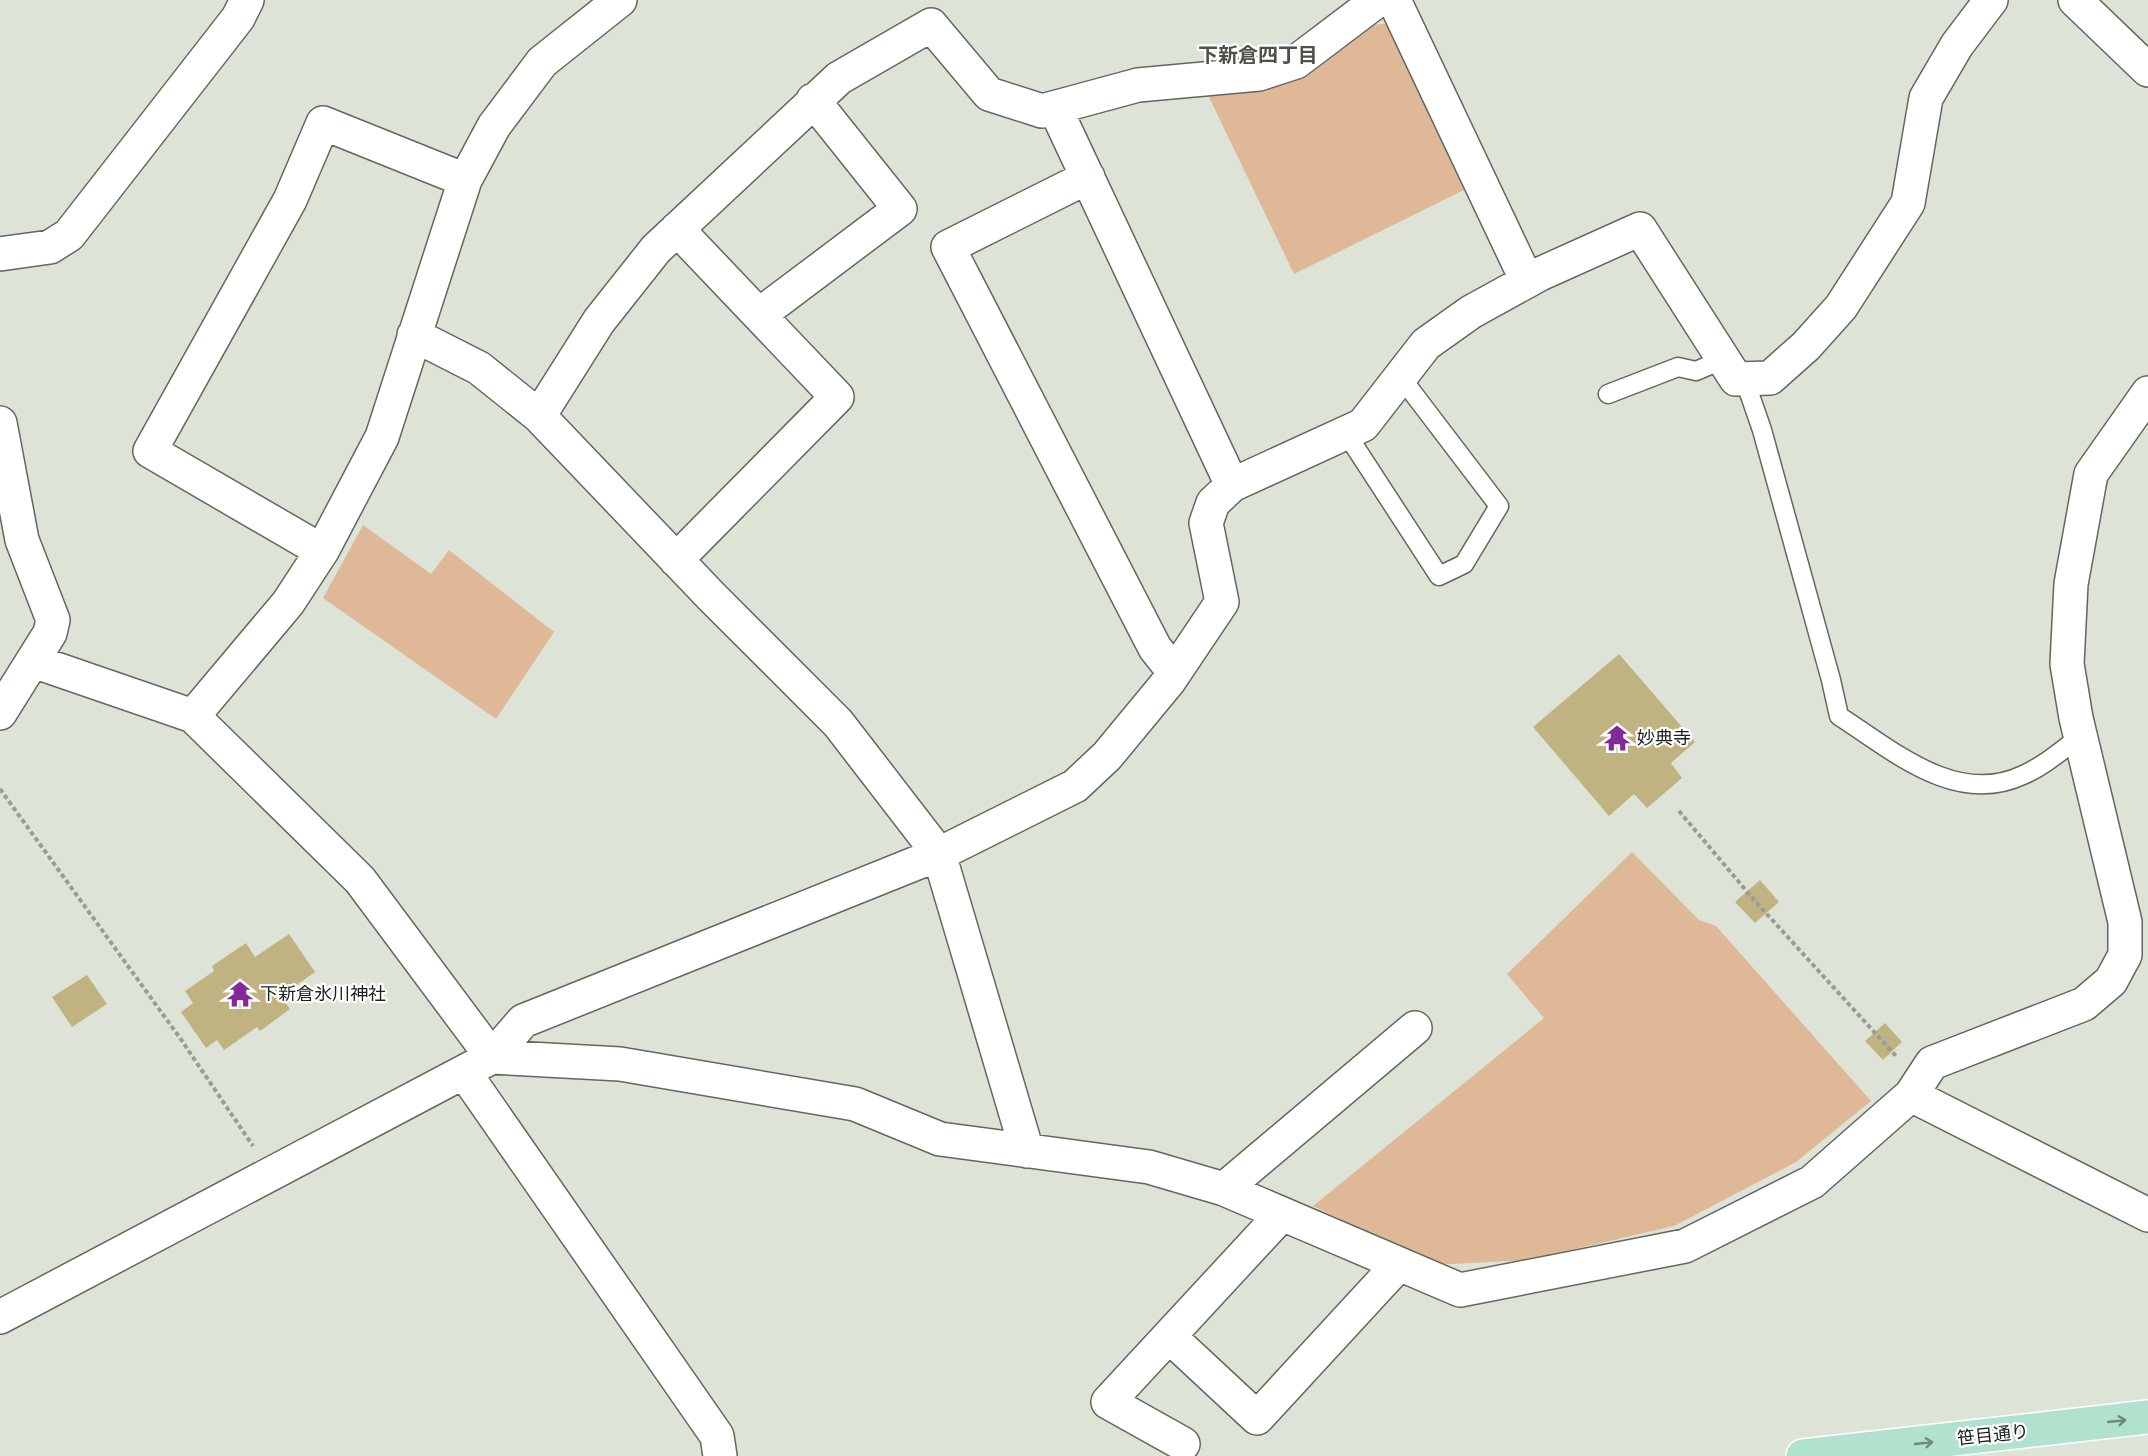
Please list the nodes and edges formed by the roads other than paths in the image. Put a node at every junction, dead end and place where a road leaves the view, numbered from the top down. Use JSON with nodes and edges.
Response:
{"nodes":[{"id":1,"x":247,"y":0,"type":"edge"},
{"id":2,"x":620,"y":0,"type":"edge"},
{"id":3,"x":1378,"y":0,"type":"edge"},
{"id":4,"x":1394,"y":0,"type":"edge"},
{"id":5,"x":1991,"y":0,"type":"edge"},
{"id":6,"x":2075,"y":0,"type":"edge"},
{"id":7,"x":2148,"y":70,"type":"edge"},
{"id":8,"x":813,"y":100,"type":"junction"},
{"id":9,"x":1055,"y":108,"type":"junction"},
{"id":10,"x":1088,"y":177,"type":"junction"},
{"id":11,"x":465,"y":180,"type":"junction"},
{"id":12,"x":677,"y":229,"type":"junction"},
{"id":13,"x":0,"y":254,"type":"edge"},
{"id":14,"x":1527,"y":281,"type":"junction"},
{"id":15,"x":759,"y":315,"type":"junction"},
{"id":16,"x":414,"y":335,"type":"junction"},
{"id":17,"x":1734,"y":369,"type":"junction"},
{"id":18,"x":1400,"y":376,"type":"junction"},
{"id":19,"x":2148,"y":393,"type":"edge"},
{"id":20,"x":1608,"y":394,"type":"dead end"},
{"id":21,"x":539,"y":416,"type":"junction"},
{"id":22,"x":0,"y":423,"type":"edge"},
{"id":23,"x":1346,"y":433,"type":"junction"},
{"id":24,"x":1232,"y":485,"type":"junction"},
{"id":25,"x":322,"y":551,"type":"junction"},
{"id":26,"x":676,"y":560,"type":"junction"},
{"id":27,"x":33,"y":661,"type":"junction"},
{"id":28,"x":1174,"y":672,"type":"junction"},
{"id":29,"x":3,"y":703,"type":"edge"},
{"id":30,"x":193,"y":716,"type":"junction"},
{"id":31,"x":2080,"y":736,"type":"junction"},
{"id":32,"x":939,"y":854,"type":"junction"},
{"id":33,"x":1415,"y":1028,"type":"dead end"},
{"id":34,"x":478,"y":1064,"type":"junction"},
{"id":35,"x":1911,"y":1095,"type":"junction"},
{"id":36,"x":1027,"y":1151,"type":"junction"},
{"id":37,"x":1224,"y":1189,"type":"junction"},
{"id":38,"x":1282,"y":1214,"type":"junction"},
{"id":39,"x":2148,"y":1215,"type":"edge"},
{"id":40,"x":1398,"y":1265,"type":"junction"},
{"id":41,"x":0,"y":1317,"type":"edge"},
{"id":42,"x":1170,"y":1337,"type":"junction"},
{"id":43,"x":2148,"y":1418,"type":"edge"},
{"id":44,"x":1183,"y":1444,"type":"dead end"},
{"id":45,"x":720,"y":1456,"type":"edge"},
{"id":46,"x":1803,"y":1456,"type":"edge"}],
"edges":[{"from":1,"to":13,"type":"street"},
{"from":2,"to":11,"type":"street"},
{"from":3,"to":9,"type":"street"},
{"from":4,"to":14,"type":"street"},
{"from":5,"to":17,"type":"street"},
{"from":6,"to":7,"type":"street"},
{"from":8,"to":9,"type":"street"},
{"from":8,"to":12,"type":"street"},
{"from":8,"to":15,"type":"street"},
{"from":9,"to":10,"type":"street"},
{"from":10,"to":24,"type":"street"},
{"from":10,"to":28,"type":"street"},
{"from":11,"to":16,"type":"street"},
{"from":11,"to":25,"type":"street"},
{"from":12,"to":15,"type":"street"},
{"from":12,"to":21,"type":"street"},
{"from":14,"to":17,"type":"street"},
{"from":14,"to":18,"type":"street"},
{"from":15,"to":26,"type":"street"},
{"from":16,"to":21,"type":"street"},
{"from":16,"to":25,"type":"street"},
{"from":17,"to":20,"type":"lane"},
{"from":17,"to":31,"type":"lane"},
{"from":18,"to":23,"type":"street"},
{"from":18,"to":23,"type":"lane"},
{"from":19,"to":31,"type":"street"},
{"from":21,"to":26,"type":"street"},
{"from":22,"to":27,"type":"street"},
{"from":23,"to":24,"type":"street"},
{"from":24,"to":28,"type":"street"},
{"from":25,"to":30,"type":"street"},
{"from":26,"to":32,"type":"street"},
{"from":27,"to":29,"type":"street"},
{"from":27,"to":30,"type":"street"},
{"from":28,"to":32,"type":"street"},
{"from":30,"to":34,"type":"street"},
{"from":31,"to":35,"type":"street"},
{"from":32,"to":34,"type":"street"},
{"from":32,"to":36,"type":"street"},
{"from":33,"to":37,"type":"street"},
{"from":34,"to":36,"type":"street"},
{"from":34,"to":41,"type":"street"},
{"from":34,"to":45,"type":"street"},
{"from":35,"to":39,"type":"street"},
{"from":35,"to":40,"type":"street"},
{"from":36,"to":37,"type":"street"},
{"from":37,"to":38,"type":"street"},
{"from":38,"to":40,"type":"street"},
{"from":38,"to":42,"type":"street"},
{"from":40,"to":42,"type":"street"},
{"from":42,"to":44,"type":"street"},
{"from":46,"to":43,"type":"main road","name":"笹目通り","one_way":true}]}
